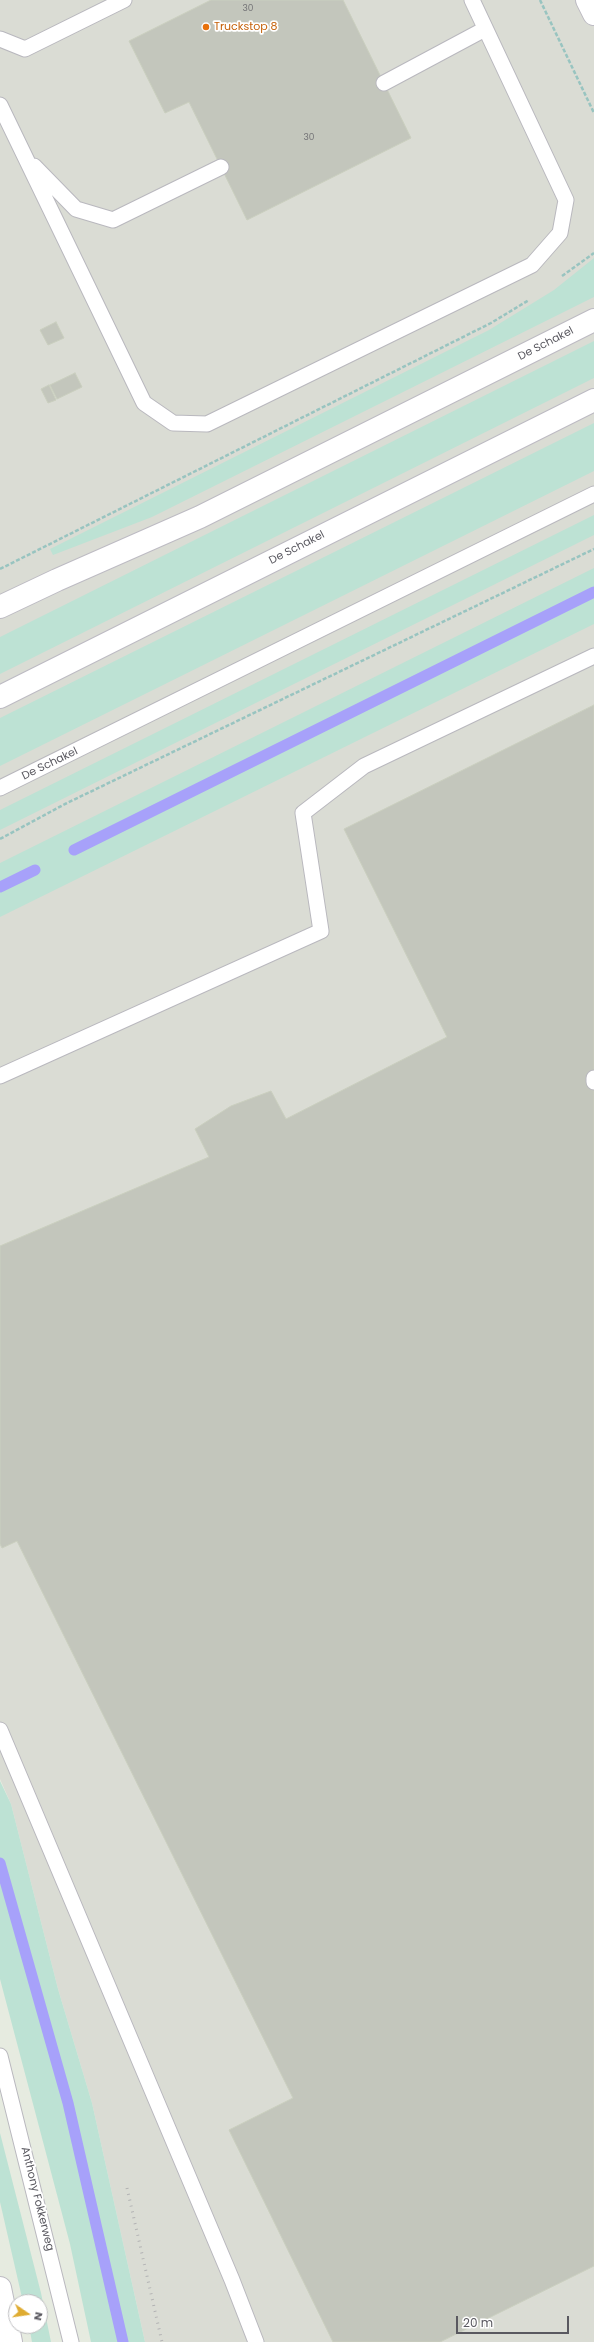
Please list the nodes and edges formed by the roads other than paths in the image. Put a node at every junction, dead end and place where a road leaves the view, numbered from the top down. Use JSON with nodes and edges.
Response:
{"nodes":[{"id":1,"x":124,"y":0,"type":"edge"},
{"id":2,"x":472,"y":0,"type":"edge"},
{"id":3,"x":587,"y":0,"type":"edge"},
{"id":4,"x":594,"y":14,"type":"edge"},
{"id":5,"x":485,"y":29,"type":"junction"},
{"id":6,"x":0,"y":38,"type":"edge"},
{"id":7,"x":384,"y":83,"type":"dead end"},
{"id":8,"x":0,"y":105,"type":"edge"},
{"id":9,"x":25,"y":156,"type":"junction"},
{"id":10,"x":221,"y":167,"type":"dead end"},
{"id":11,"x":594,"y":320,"type":"edge"},
{"id":12,"x":594,"y":400,"type":"edge"},
{"id":13,"x":594,"y":494,"type":"edge"},
{"id":14,"x":0,"y":607,"type":"edge"},
{"id":15,"x":594,"y":656,"type":"edge"},
{"id":16,"x":0,"y":697,"type":"edge"},
{"id":17,"x":0,"y":788,"type":"edge"},
{"id":18,"x":0,"y":1076,"type":"edge"},
{"id":19,"x":594,"y":1078,"type":"edge"},
{"id":20,"x":594,"y":1082,"type":"edge"},
{"id":21,"x":0,"y":1730,"type":"edge"},
{"id":22,"x":0,"y":2056,"type":"edge"},
{"id":23,"x":0,"y":2288,"type":"edge"},
{"id":24,"x":12,"y":2342,"type":"edge"},
{"id":25,"x":71,"y":2342,"type":"edge"},
{"id":26,"x":256,"y":2342,"type":"edge"}],
"edges":[{"from":1,"to":6,"type":"lane"},
{"from":2,"to":5,"type":"lane"},
{"from":3,"to":4,"type":"street"},
{"from":5,"to":7,"type":"lane"},
{"from":5,"to":9,"type":"lane"},
{"from":8,"to":9,"type":"lane"},
{"from":9,"to":10,"type":"lane"},
{"from":11,"to":14,"type":"street","name":"De Schakel"},
{"from":12,"to":16,"type":"street","name":"De Schakel"},
{"from":13,"to":17,"type":"lane","name":"De Schakel"},
{"from":15,"to":18,"type":"lane"},
{"from":19,"to":20,"type":"lane"},
{"from":21,"to":26,"type":"lane"},
{"from":22,"to":25,"type":"lane","name":"Anthony Fokkerweg"},
{"from":23,"to":24,"type":"street"}]}
